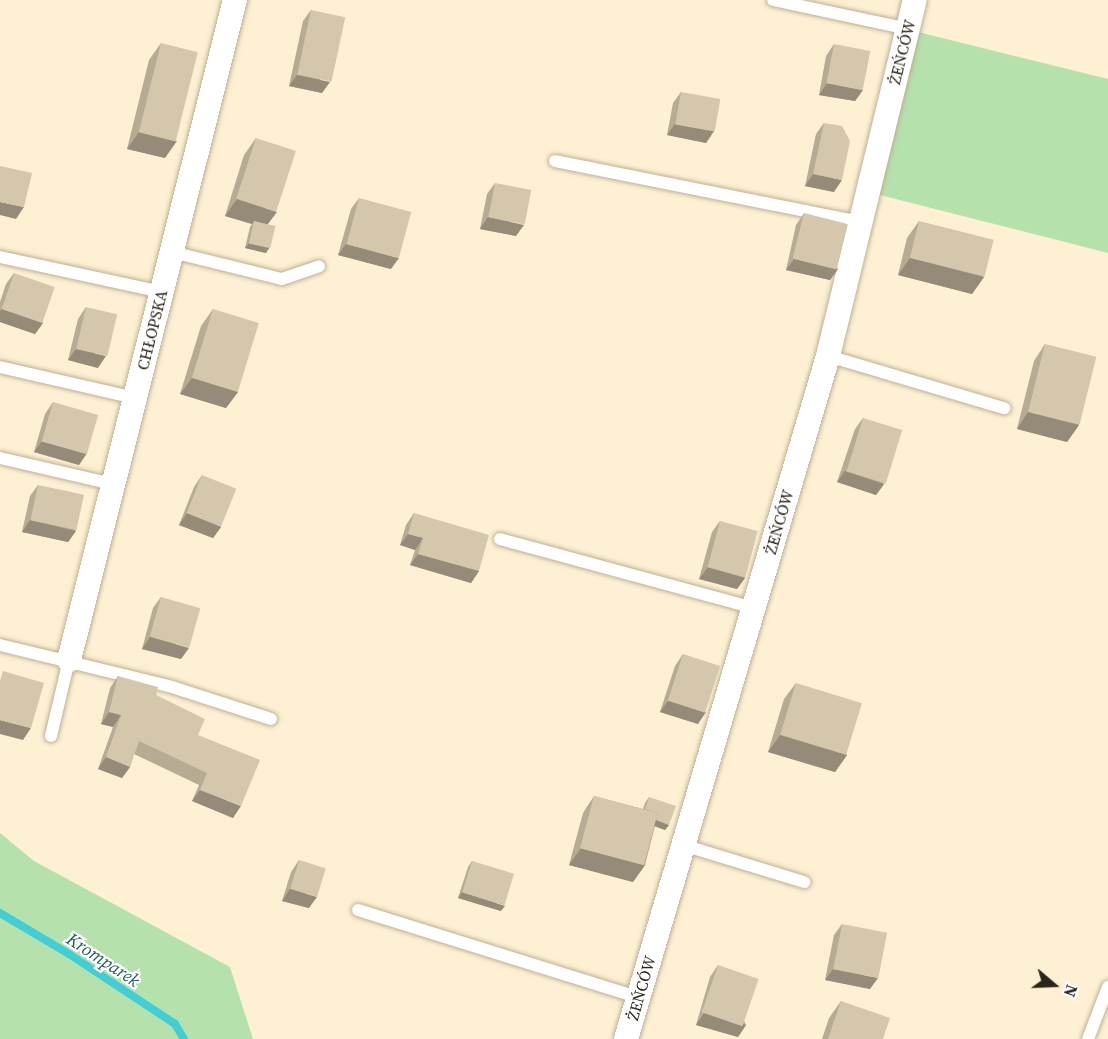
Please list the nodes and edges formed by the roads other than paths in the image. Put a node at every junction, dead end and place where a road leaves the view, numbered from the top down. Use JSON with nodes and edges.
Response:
{"nodes":[{"id":1,"x":236,"y":0,"type":"edge"},
{"id":2,"x":773,"y":0,"type":"edge"},
{"id":3,"x":915,"y":0,"type":"edge"},
{"id":4,"x":908,"y":29,"type":"junction"},
{"id":5,"x":555,"y":161,"type":"dead end"},
{"id":6,"x":860,"y":222,"type":"junction"},
{"id":7,"x":172,"y":252,"type":"junction"},
{"id":8,"x":0,"y":257,"type":"edge"},
{"id":9,"x":319,"y":266,"type":"dead end"},
{"id":10,"x":162,"y":292,"type":"junction"},
{"id":11,"x":828,"y":356,"type":"junction"},
{"id":12,"x":0,"y":367,"type":"edge"},
{"id":13,"x":135,"y":398,"type":"junction"},
{"id":14,"x":1004,"y":408,"type":"dead end"},
{"id":15,"x":0,"y":458,"type":"edge"},
{"id":16,"x":114,"y":484,"type":"junction"},
{"id":17,"x":500,"y":539,"type":"dead end"},
{"id":18,"x":754,"y":608,"type":"junction"},
{"id":19,"x":0,"y":645,"type":"edge"},
{"id":20,"x":69,"y":660,"type":"junction"},
{"id":21,"x":271,"y":718,"type":"dead end"},
{"id":22,"x":51,"y":736,"type":"dead end"},
{"id":23,"x":683,"y":845,"type":"junction"},
{"id":24,"x":804,"y":882,"type":"dead end"},
{"id":25,"x":358,"y":910,"type":"dead end"},
{"id":26,"x":1108,"y":987,"type":"edge"},
{"id":27,"x":638,"y":997,"type":"junction"},
{"id":28,"x":631,"y":1038,"type":"edge"},
{"id":29,"x":1088,"y":1039,"type":"edge"}],
"edges":[{"from":1,"to":7,"type":"street","name":"CHŁOPSKA"},
{"from":2,"to":4,"type":"lane"},
{"from":3,"to":4,"type":"street","name":"ŻEŃCÓW"},
{"from":4,"to":6,"type":"street","name":"ŻEŃCÓW"},
{"from":5,"to":6,"type":"lane"},
{"from":6,"to":11,"type":"street","name":"ŻEŃCÓW"},
{"from":7,"to":9,"type":"lane"},
{"from":7,"to":10,"type":"street","name":"CHŁOPSKA"},
{"from":8,"to":10,"type":"lane"},
{"from":10,"to":13,"type":"street","name":"CHŁOPSKA"},
{"from":11,"to":14,"type":"lane"},
{"from":11,"to":18,"type":"street","name":"ŻEŃCÓW"},
{"from":12,"to":13,"type":"lane"},
{"from":13,"to":16,"type":"street","name":"CHŁOPSKA"},
{"from":15,"to":16,"type":"lane"},
{"from":16,"to":20,"type":"street","name":"CHŁOPSKA"},
{"from":17,"to":18,"type":"lane"},
{"from":18,"to":23,"type":"street","name":"ŻEŃCÓW"},
{"from":19,"to":20,"type":"lane"},
{"from":20,"to":21,"type":"lane"},
{"from":20,"to":22,"type":"lane"},
{"from":23,"to":24,"type":"lane"},
{"from":23,"to":27,"type":"street","name":"ŻEŃCÓW"},
{"from":25,"to":27,"type":"lane"},
{"from":26,"to":29,"type":"lane"},
{"from":27,"to":28,"type":"street","name":"ŻEŃCÓW"}]}
